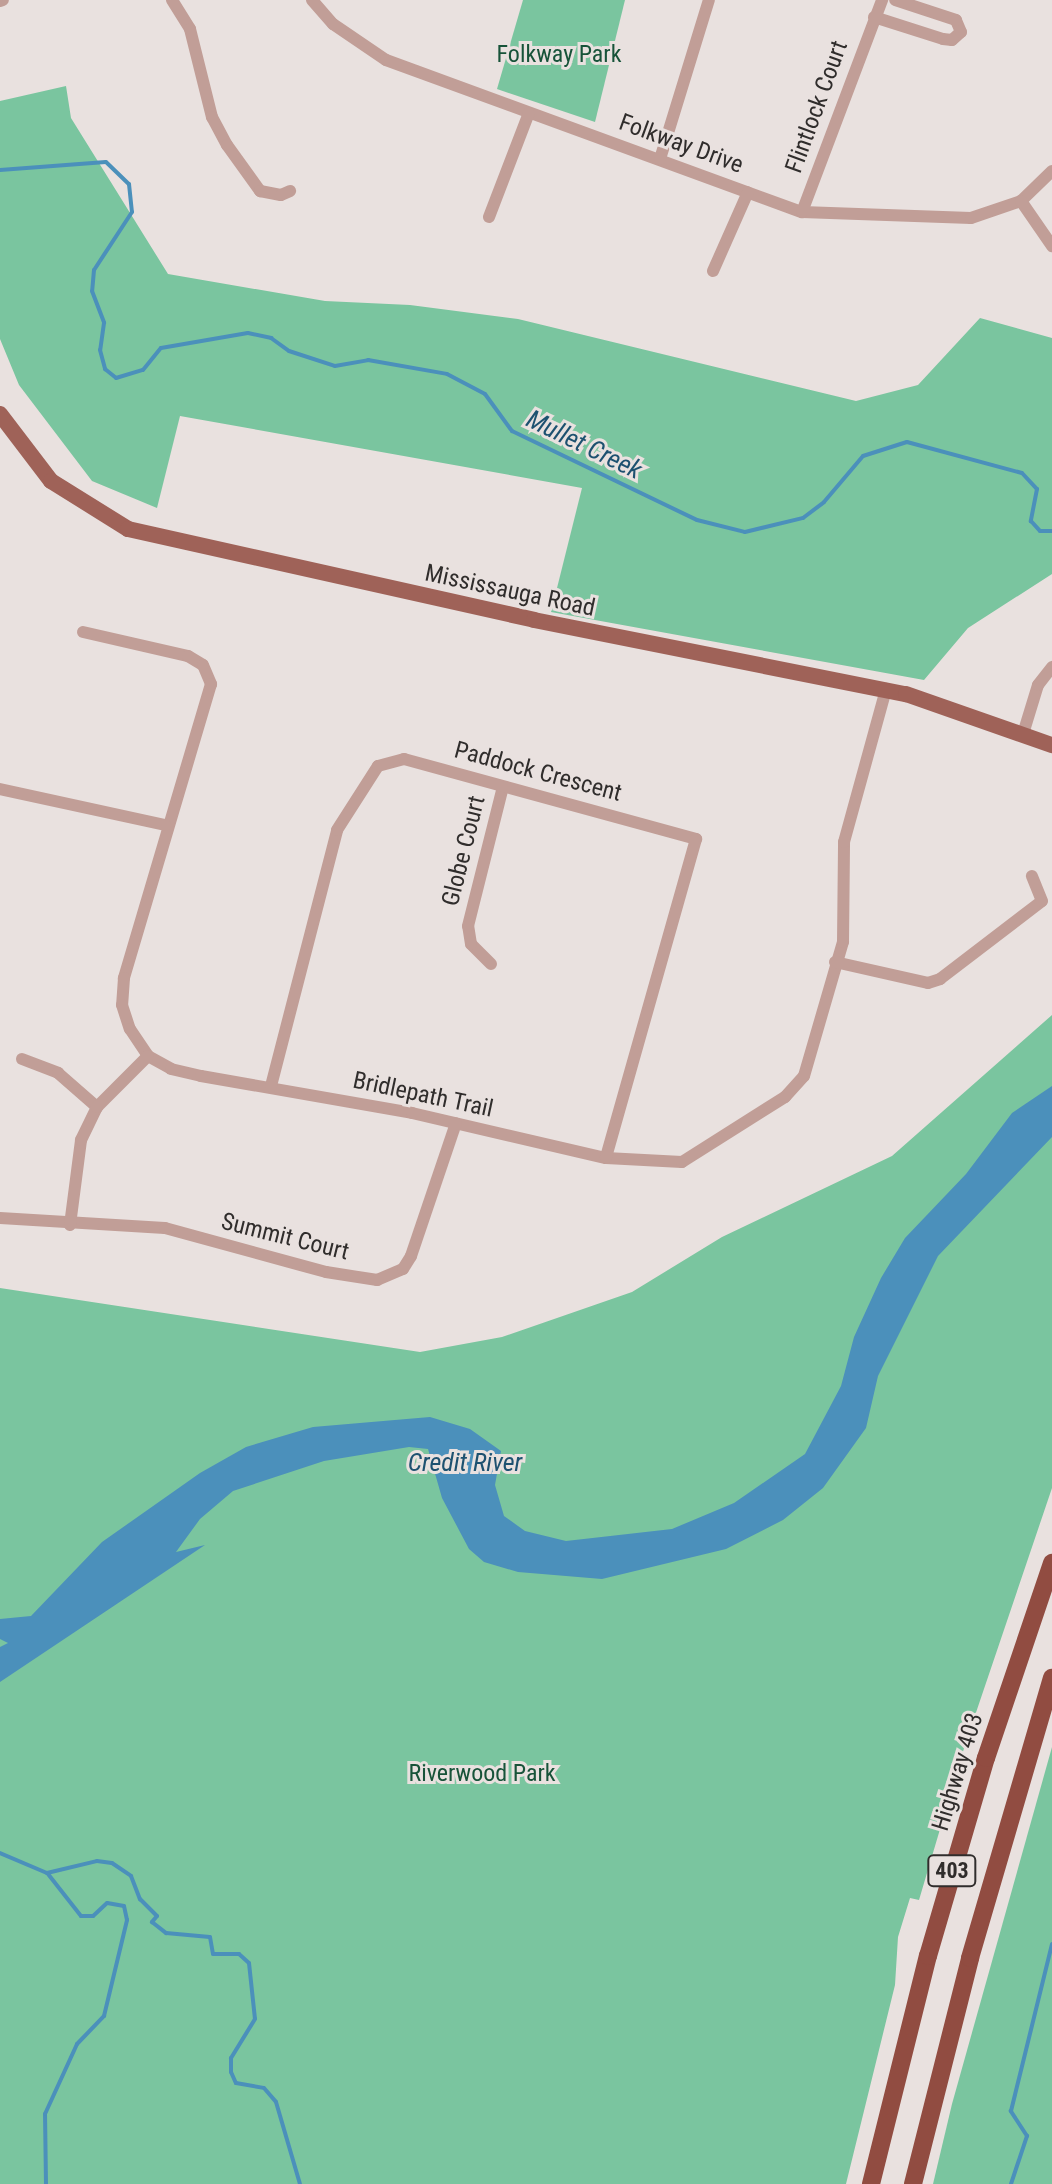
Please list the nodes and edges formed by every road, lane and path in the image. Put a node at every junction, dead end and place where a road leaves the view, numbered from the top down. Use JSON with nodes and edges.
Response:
{"nodes":[{"id":1,"x":172,"y":0,"type":"edge"},
{"id":2,"x":312,"y":0,"type":"edge"},
{"id":3,"x":709,"y":0,"type":"edge"},
{"id":4,"x":882,"y":0,"type":"edge"},
{"id":5,"x":895,"y":0,"type":"edge"},
{"id":6,"x":874,"y":17,"type":"junction"},
{"id":7,"x":529,"y":113,"type":"junction"},
{"id":8,"x":660,"y":159,"type":"junction"},
{"id":9,"x":1052,"y":171,"type":"edge"},
{"id":10,"x":290,"y":191,"type":"dead end"},
{"id":11,"x":748,"y":192,"type":"junction"},
{"id":12,"x":1021,"y":201,"type":"junction"},
{"id":13,"x":802,"y":212,"type":"junction"},
{"id":14,"x":489,"y":217,"type":"dead end"},
{"id":15,"x":1052,"y":246,"type":"edge"},
{"id":16,"x":713,"y":271,"type":"dead end"},
{"id":17,"x":0,"y":414,"type":"edge"},
{"id":18,"x":83,"y":632,"type":"dead end"},
{"id":19,"x":1052,"y":667,"type":"edge"},
{"id":20,"x":886,"y":689,"type":"junction"},
{"id":21,"x":1023,"y":734,"type":"junction"},
{"id":22,"x":1052,"y":745,"type":"edge"},
{"id":23,"x":503,"y":787,"type":"junction"},
{"id":24,"x":2,"y":789,"type":"edge"},
{"id":25,"x":0,"y":805,"type":"edge"},
{"id":26,"x":165,"y":825,"type":"junction"},
{"id":27,"x":1032,"y":876,"type":"dead end"},
{"id":28,"x":835,"y":962,"type":"junction"},
{"id":29,"x":491,"y":964,"type":"dead end"},
{"id":30,"x":148,"y":1056,"type":"junction"},
{"id":31,"x":22,"y":1059,"type":"dead end"},
{"id":32,"x":271,"y":1086,"type":"junction"},
{"id":33,"x":97,"y":1107,"type":"junction"},
{"id":34,"x":456,"y":1123,"type":"junction"},
{"id":35,"x":606,"y":1158,"type":"junction"},
{"id":36,"x":0,"y":1218,"type":"edge"},
{"id":37,"x":70,"y":1225,"type":"junction"},
{"id":38,"x":1052,"y":1563,"type":"edge"},
{"id":39,"x":1052,"y":1678,"type":"edge"},
{"id":40,"x":871,"y":2184,"type":"edge"},
{"id":41,"x":913,"y":2184,"type":"edge"}],
"edges":[{"from":1,"to":10,"type":"street"},
{"from":2,"to":7,"type":"street","name":"Folkway Drive"},
{"from":3,"to":8,"type":"street"},
{"from":4,"to":6,"type":"street","name":"Flintlock Court"},
{"from":5,"to":6,"type":"street","name":"Flintlock Court"},
{"from":6,"to":13,"type":"street","name":"Flintlock Court"},
{"from":7,"to":8,"type":"street","name":"Folkway Drive"},
{"from":7,"to":14,"type":"street"},
{"from":8,"to":11,"type":"street","name":"Folkway Drive"},
{"from":9,"to":12,"type":"street","name":"Folkway Drive"},
{"from":11,"to":13,"type":"street","name":"Folkway Drive"},
{"from":11,"to":16,"type":"street"},
{"from":12,"to":13,"type":"street","name":"Folkway Drive"},
{"from":12,"to":15,"type":"street"},
{"from":17,"to":20,"type":"main road","name":"Mississauga Road"},
{"from":18,"to":26,"type":"street"},
{"from":19,"to":21,"type":"street"},
{"from":20,"to":21,"type":"main road","name":"Mississauga Road"},
{"from":20,"to":28,"type":"street","name":"Bridlepath Trail"},
{"from":21,"to":22,"type":"main road","name":"Mississauga Road"},
{"from":23,"to":29,"type":"street","name":"Globe Court"},
{"from":23,"to":32,"type":"street","name":"Paddock Crescent"},
{"from":23,"to":35,"type":"street","name":"Paddock Crescent"},
{"from":24,"to":25,"type":"street"},
{"from":24,"to":26,"type":"street"},
{"from":26,"to":30,"type":"street"},
{"from":27,"to":28,"type":"street"},
{"from":28,"to":35,"type":"street","name":"Bridlepath Trail"},
{"from":30,"to":32,"type":"street","name":"Bridlepath Trail"},
{"from":30,"to":33,"type":"street"},
{"from":31,"to":33,"type":"street"},
{"from":32,"to":34,"type":"street","name":"Bridlepath Trail"},
{"from":33,"to":37,"type":"street"},
{"from":34,"to":35,"type":"street","name":"Bridlepath Trail"},
{"from":34,"to":37,"type":"street","name":"Summit Court"},
{"from":36,"to":37,"type":"street","name":"Summit Court"},
{"from":38,"to":40,"type":"highway","name":"Highway 403","number":"403"},
{"from":39,"to":41,"type":"highway","number":"403"}]}
